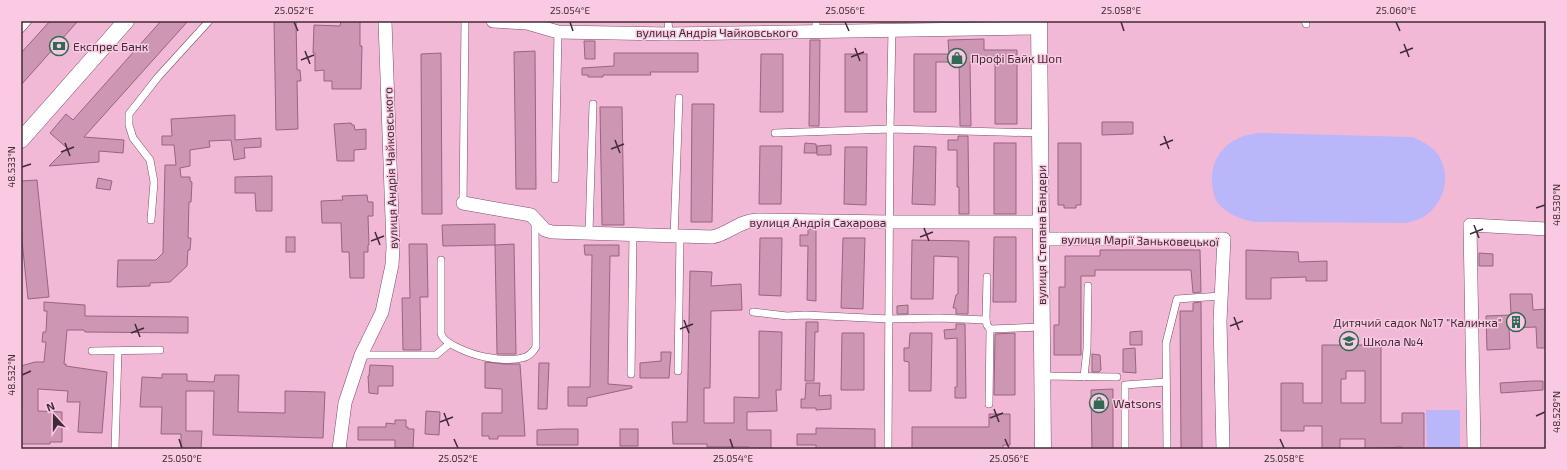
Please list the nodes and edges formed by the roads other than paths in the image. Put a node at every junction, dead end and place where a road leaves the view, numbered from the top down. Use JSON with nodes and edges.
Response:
{"nodes":[{"id":1,"x":28,"y":21,"type":"edge"},
{"id":2,"x":126,"y":21,"type":"edge"},
{"id":3,"x":209,"y":21,"type":"edge"},
{"id":4,"x":388,"y":21,"type":"edge"},
{"id":5,"x":465,"y":21,"type":"edge"},
{"id":6,"x":493,"y":21,"type":"edge"},
{"id":7,"x":527,"y":22,"type":"edge"},
{"id":8,"x":988,"y":25,"type":"edge"},
{"id":9,"x":1039,"y":25,"type":"edge"},
{"id":10,"x":816,"y":26,"type":"edge"},
{"id":11,"x":854,"y":26,"type":"edge"},
{"id":12,"x":669,"y":27,"type":"edge"},
{"id":13,"x":21,"y":29,"type":"edge"},
{"id":14,"x":892,"y":30,"type":"junction"},
{"id":15,"x":558,"y":32,"type":"junction"},
{"id":16,"x":679,"y":98,"type":"dead end"},
{"id":17,"x":593,"y":104,"type":"dead end"},
{"id":18,"x":890,"y":130,"type":"junction"},
{"id":19,"x":775,"y":133,"type":"dead end"},
{"id":20,"x":1041,"y":133,"type":"junction"},
{"id":21,"x":21,"y":140,"type":"edge"},
{"id":22,"x":555,"y":179,"type":"dead end"},
{"id":23,"x":463,"y":203,"type":"joint"},
{"id":24,"x":535,"y":219,"type":"junction"},
{"id":25,"x":151,"y":220,"type":"dead end"},
{"id":26,"x":890,"y":222,"type":"junction"},
{"id":27,"x":1040,"y":222,"type":"junction"},
{"id":28,"x":1546,"y":229,"type":"edge"},
{"id":29,"x":589,"y":233,"type":"junction"},
{"id":30,"x":633,"y":235,"type":"junction"},
{"id":31,"x":677,"y":237,"type":"junction"},
{"id":32,"x":1040,"y":239,"type":"junction"},
{"id":33,"x":441,"y":260,"type":"dead end"},
{"id":34,"x":987,"y":277,"type":"dead end"},
{"id":35,"x":1088,"y":286,"type":"dead end"},
{"id":36,"x":1221,"y":296,"type":"junction"},
{"id":37,"x":753,"y":312,"type":"dead end"},
{"id":38,"x":889,"y":319,"type":"junction"},
{"id":39,"x":986,"y":320,"type":"junction"},
{"id":40,"x":1041,"y":327,"type":"junction"},
{"id":41,"x":990,"y":329,"type":"junction"},
{"id":42,"x":449,"y":344,"type":"junction"},
{"id":43,"x":160,"y":350,"type":"dead end"},
{"id":44,"x":92,"y":351,"type":"dead end"},
{"id":45,"x":118,"y":351,"type":"junction"},
{"id":46,"x":361,"y":355,"type":"junction"},
{"id":47,"x":678,"y":371,"type":"dead end"},
{"id":48,"x":630,"y":374,"type":"dead end"},
{"id":49,"x":1042,"y":376,"type":"junction"},
{"id":50,"x":1084,"y":376,"type":"junction"},
{"id":51,"x":1117,"y":377,"type":"dead end"},
{"id":52,"x":1166,"y":382,"type":"junction"},
{"id":53,"x":989,"y":404,"type":"dead end"},
{"id":54,"x":115,"y":449,"type":"edge"},
{"id":55,"x":339,"y":449,"type":"edge"},
{"id":56,"x":888,"y":449,"type":"edge"},
{"id":57,"x":1043,"y":449,"type":"edge"},
{"id":58,"x":1125,"y":449,"type":"edge"},
{"id":59,"x":1167,"y":449,"type":"edge"},
{"id":60,"x":1223,"y":449,"type":"edge"},
{"id":61,"x":1474,"y":449,"type":"edge"}],
"edges":[{"from":1,"to":13,"type":"lane"},
{"from":2,"to":21,"type":"street"},
{"from":3,"to":25,"type":"lane"},
{"from":4,"to":46,"type":"street","name":"вулиця Андрія Чайковського"},
{"from":5,"to":23,"type":"lane"},
{"from":6,"to":7,"type":"street","name":"вулиця Андрія Чайковського"},
{"from":7,"to":15,"type":"street","name":"вулиця Андрія Чайковського"},
{"from":8,"to":9,"type":"street","name":"вулиця Андрія Чайковського"},
{"from":8,"to":14,"type":"street","name":"вулиця Андрія Чайковського"},
{"from":9,"to":20,"type":"street","name":"вулиця Степана Бандери"},
{"from":10,"to":11,"type":"street","name":"вулиця Андрія Чайковського"},
{"from":10,"to":12,"type":"street","name":"вулиця Андрія Чайковського"},
{"from":11,"to":14,"type":"street","name":"вулиця Андрія Чайковського"},
{"from":12,"to":15,"type":"street","name":"вулиця Андрія Чайковського"},
{"from":14,"to":18,"type":"lane"},
{"from":15,"to":22,"type":"lane"},
{"from":16,"to":31,"type":"lane"},
{"from":17,"to":29,"type":"lane"},
{"from":18,"to":19,"type":"lane"},
{"from":18,"to":20,"type":"lane"},
{"from":18,"to":26,"type":"lane"},
{"from":20,"to":27,"type":"street","name":"вулиця Степана Бандери"},
{"from":23,"to":24,"type":"street","name":"вулиця Андрія Сахарова"},
{"from":24,"to":29,"type":"street","name":"вулиця Андрія Сахарова"},
{"from":24,"to":42,"type":"lane"},
{"from":26,"to":27,"type":"street","name":"вулиця Андрія Сахарова"},
{"from":26,"to":31,"type":"street","name":"вулиця Андрія Сахарова"},
{"from":26,"to":38,"type":"lane"},
{"from":27,"to":32,"type":"street","name":"вулиця Степана Бандери"},
{"from":28,"to":61,"type":"street"},
{"from":29,"to":30,"type":"street","name":"вулиця Андрія Сахарова"},
{"from":30,"to":31,"type":"street","name":"вулиця Андрія Сахарова"},
{"from":30,"to":48,"type":"lane"},
{"from":31,"to":47,"type":"lane"},
{"from":32,"to":36,"type":"street","name":"вулиця Марії Заньковецької"},
{"from":32,"to":40,"type":"street","name":"вулиця Степана Бандери"},
{"from":33,"to":42,"type":"lane"},
{"from":34,"to":39,"type":"lane"},
{"from":35,"to":50,"type":"lane"},
{"from":36,"to":52,"type":"lane"},
{"from":36,"to":60,"type":"street","name":"вулиця Марії Заньковецької"},
{"from":37,"to":38,"type":"lane"},
{"from":38,"to":39,"type":"lane"},
{"from":38,"to":56,"type":"lane"},
{"from":39,"to":41,"type":"lane"},
{"from":40,"to":41,"type":"lane"},
{"from":40,"to":49,"type":"street","name":"вулиця Степана Бандери"},
{"from":41,"to":53,"type":"lane"},
{"from":42,"to":46,"type":"lane"},
{"from":43,"to":45,"type":"lane"},
{"from":44,"to":45,"type":"lane"},
{"from":45,"to":54,"type":"lane"},
{"from":46,"to":55,"type":"street","name":"вулиця Андрія Чайковського"},
{"from":49,"to":50,"type":"lane"},
{"from":49,"to":57,"type":"street","name":"вулиця Степана Бандери"},
{"from":50,"to":51,"type":"lane"},
{"from":52,"to":58,"type":"lane"},
{"from":52,"to":59,"type":"lane"}]}
